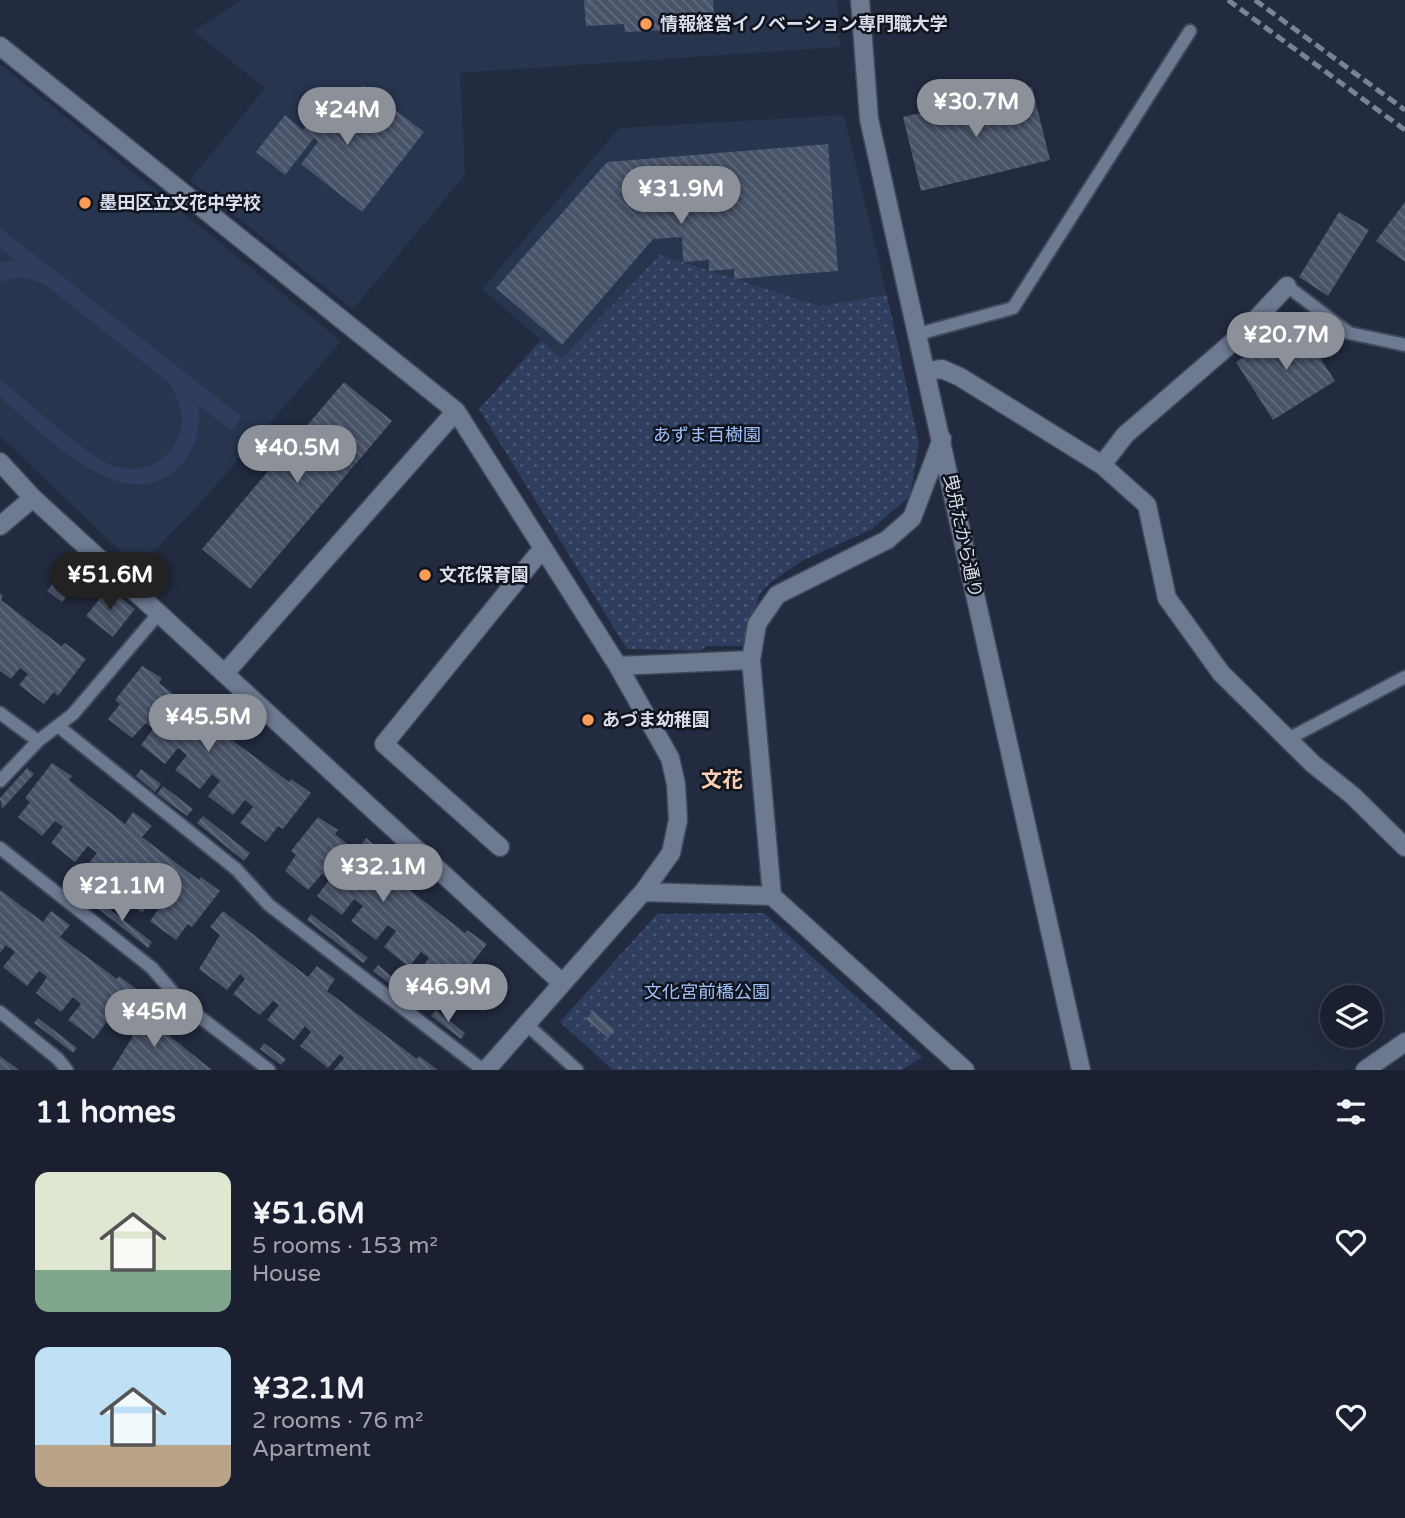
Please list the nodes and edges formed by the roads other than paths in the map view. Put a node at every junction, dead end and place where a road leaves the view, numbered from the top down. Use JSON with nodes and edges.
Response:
{"nodes":[{"id":1,"x":860,"y":0,"type":"edge"},
{"id":2,"x":1190,"y":31,"type":"dead end"},
{"id":3,"x":0,"y":46,"type":"edge"},
{"id":4,"x":1287,"y":286,"type":"joint"},
{"id":5,"x":918,"y":334,"type":"junction"},
{"id":6,"x":1405,"y":345,"type":"edge"},
{"id":7,"x":927,"y":371,"type":"junction"},
{"id":8,"x":456,"y":411,"type":"junction"},
{"id":9,"x":942,"y":439,"type":"junction"},
{"id":10,"x":0,"y":462,"type":"edge"},
{"id":11,"x":1102,"y":465,"type":"junction"},
{"id":12,"x":33,"y":498,"type":"junction"},
{"id":13,"x":0,"y":526,"type":"edge"},
{"id":14,"x":543,"y":548,"type":"junction"},
{"id":15,"x":160,"y":612,"type":"junction"},
{"id":16,"x":751,"y":660,"type":"junction"},
{"id":17,"x":618,"y":666,"type":"junction"},
{"id":18,"x":226,"y":672,"type":"junction"},
{"id":19,"x":1405,"y":677,"type":"edge"},
{"id":20,"x":0,"y":713,"type":"edge"},
{"id":21,"x":58,"y":726,"type":"junction"},
{"id":22,"x":1288,"y":739,"type":"junction"},
{"id":23,"x":38,"y":741,"type":"junction"},
{"id":24,"x":0,"y":782,"type":"edge"},
{"id":25,"x":500,"y":847,"type":"dead end"},
{"id":26,"x":1405,"y":847,"type":"edge"},
{"id":27,"x":0,"y":848,"type":"edge"},
{"id":28,"x":643,"y":892,"type":"junction"},
{"id":29,"x":772,"y":896,"type":"junction"},
{"id":30,"x":562,"y":983,"type":"junction"},
{"id":31,"x":0,"y":1012,"type":"edge"},
{"id":32,"x":526,"y":1024,"type":"junction"},
{"id":33,"x":1405,"y":1042,"type":"edge"},
{"id":34,"x":67,"y":1070,"type":"edge"},
{"id":35,"x":269,"y":1070,"type":"edge"},
{"id":36,"x":484,"y":1070,"type":"edge"},
{"id":37,"x":577,"y":1070,"type":"edge"},
{"id":38,"x":965,"y":1070,"type":"edge"},
{"id":39,"x":1081,"y":1070,"type":"edge"},
{"id":40,"x":1365,"y":1070,"type":"edge"}],
"edges":[{"from":1,"to":5,"type":"street","name":"曳舟たから通り"},
{"from":2,"to":5,"type":"lane"},
{"from":3,"to":8,"type":"street"},
{"from":4,"to":6,"type":"lane"},
{"from":4,"to":11,"type":"street"},
{"from":5,"to":7,"type":"street","name":"曳舟たから通り"},
{"from":7,"to":9,"type":"street","name":"曳舟たから通り"},
{"from":7,"to":11,"type":"street"},
{"from":8,"to":14,"type":"street"},
{"from":8,"to":18,"type":"street"},
{"from":9,"to":16,"type":"street"},
{"from":9,"to":39,"type":"street","name":"曳舟たから通り"},
{"from":10,"to":12,"type":"street"},
{"from":11,"to":22,"type":"street"},
{"from":12,"to":13,"type":"street"},
{"from":12,"to":15,"type":"street"},
{"from":14,"to":17,"type":"street"},
{"from":14,"to":25,"type":"street"},
{"from":15,"to":18,"type":"street"},
{"from":15,"to":21,"type":"lane"},
{"from":16,"to":17,"type":"street"},
{"from":16,"to":29,"type":"street"},
{"from":17,"to":28,"type":"street"},
{"from":18,"to":30,"type":"street"},
{"from":19,"to":22,"type":"lane"},
{"from":20,"to":23,"type":"lane"},
{"from":21,"to":23,"type":"lane"},
{"from":21,"to":36,"type":"lane"},
{"from":22,"to":26,"type":"street"},
{"from":23,"to":24,"type":"lane"},
{"from":27,"to":35,"type":"lane"},
{"from":28,"to":29,"type":"street"},
{"from":28,"to":30,"type":"street"},
{"from":29,"to":38,"type":"street"},
{"from":30,"to":32,"type":"street"},
{"from":31,"to":34,"type":"lane"},
{"from":32,"to":36,"type":"street"},
{"from":32,"to":37,"type":"lane"},
{"from":33,"to":40,"type":"street"}]}
